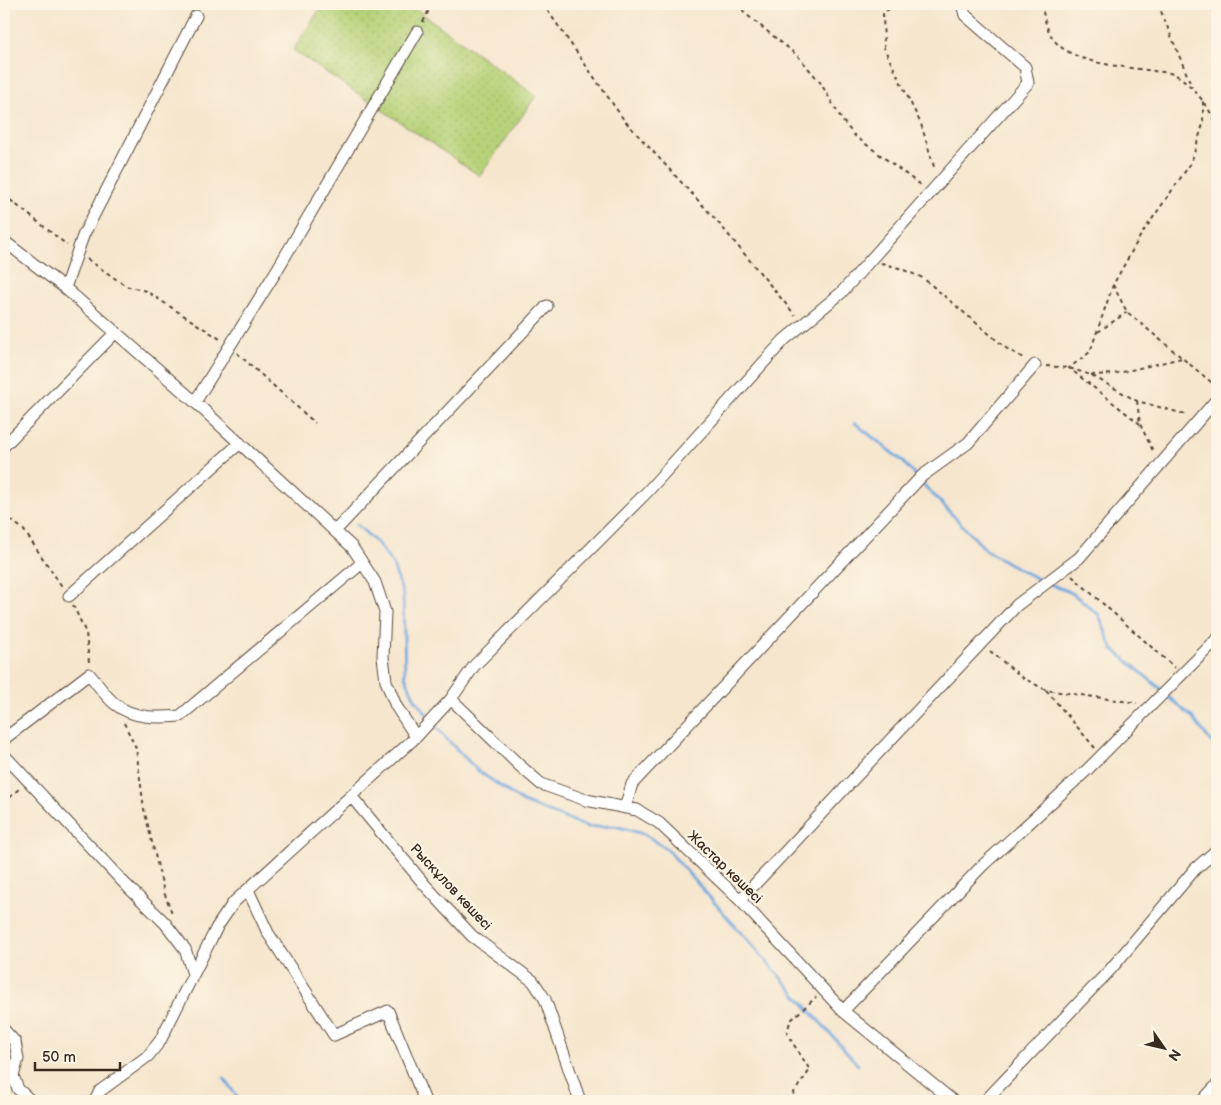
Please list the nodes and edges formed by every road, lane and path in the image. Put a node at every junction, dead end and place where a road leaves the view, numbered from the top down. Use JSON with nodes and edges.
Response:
{"nodes":[{"id":1,"x":429,"y":4,"type":"edge"},
{"id":2,"x":542,"y":4,"type":"edge"},
{"id":3,"x":737,"y":4,"type":"edge"},
{"id":4,"x":896,"y":4,"type":"edge"},
{"id":5,"x":962,"y":4,"type":"edge"},
{"id":6,"x":1041,"y":4,"type":"edge"},
{"id":7,"x":1158,"y":4,"type":"edge"},
{"id":8,"x":196,"y":16,"type":"dead end"},
{"id":9,"x":417,"y":32,"type":"joint"},
{"id":10,"x":1192,"y":88,"type":"junction"},
{"id":11,"x":1203,"y":102,"type":"junction"},
{"id":12,"x":1217,"y":125,"type":"edge"},
{"id":13,"x":939,"y":182,"type":"junction"},
{"id":14,"x":930,"y":192,"type":"junction"},
{"id":15,"x":4,"y":195,"type":"edge"},
{"id":16,"x":4,"y":241,"type":"edge"},
{"id":17,"x":77,"y":253,"type":"junction"},
{"id":18,"x":870,"y":260,"type":"junction"},
{"id":19,"x":1113,"y":285,"type":"junction"},
{"id":20,"x":65,"y":288,"type":"junction"},
{"id":21,"x":547,"y":306,"type":"dead end"},
{"id":22,"x":1127,"y":312,"type":"junction"},
{"id":23,"x":802,"y":325,"type":"junction"},
{"id":24,"x":116,"y":332,"type":"junction"},
{"id":25,"x":1097,"y":333,"type":"junction"},
{"id":26,"x":230,"y":346,"type":"junction"},
{"id":27,"x":1182,"y":358,"type":"junction"},
{"id":28,"x":1036,"y":365,"type":"junction"},
{"id":29,"x":1069,"y":368,"type":"junction"},
{"id":30,"x":1091,"y":375,"type":"junction"},
{"id":31,"x":1217,"y":388,"type":"edge"},
{"id":32,"x":1217,"y":399,"type":"edge"},
{"id":33,"x":1137,"y":401,"type":"junction"},
{"id":34,"x":195,"y":402,"type":"junction"},
{"id":35,"x":1200,"y":419,"type":"junction"},
{"id":36,"x":315,"y":423,"type":"dead end"},
{"id":37,"x":1140,"y":424,"type":"junction"},
{"id":38,"x":240,"y":443,"type":"junction"},
{"id":39,"x":4,"y":446,"type":"edge"},
{"id":40,"x":1160,"y":465,"type":"junction"},
{"id":41,"x":4,"y":514,"type":"edge"},
{"id":42,"x":335,"y":531,"type":"junction"},
{"id":43,"x":362,"y":563,"type":"junction"},
{"id":44,"x":1064,"y":570,"type":"junction"},
{"id":45,"x":69,"y":596,"type":"junction"},
{"id":46,"x":1217,"y":639,"type":"edge"},
{"id":47,"x":979,"y":646,"type":"junction"},
{"id":48,"x":89,"y":674,"type":"junction"},
{"id":49,"x":1182,"y":674,"type":"junction"},
{"id":50,"x":1046,"y":690,"type":"junction"},
{"id":51,"x":451,"y":699,"type":"junction"},
{"id":52,"x":1152,"y":705,"type":"junction"},
{"id":53,"x":124,"y":722,"type":"dead end"},
{"id":54,"x":416,"y":736,"type":"junction"},
{"id":55,"x":4,"y":739,"type":"edge"},
{"id":56,"x":4,"y":755,"type":"edge"},
{"id":57,"x":1101,"y":755,"type":"junction"},
{"id":58,"x":28,"y":780,"type":"junction"},
{"id":59,"x":351,"y":796,"type":"junction"},
{"id":60,"x":4,"y":803,"type":"edge"},
{"id":61,"x":625,"y":808,"type":"junction"},
{"id":62,"x":1217,"y":850,"type":"edge"},
{"id":63,"x":248,"y":890,"type":"junction"},
{"id":64,"x":740,"y":900,"type":"junction"},
{"id":65,"x":173,"y":916,"type":"dead end"},
{"id":66,"x":194,"y":974,"type":"junction"},
{"id":67,"x":823,"y":991,"type":"junction"},
{"id":68,"x":843,"y":1011,"type":"junction"},
{"id":69,"x":4,"y":1030,"type":"edge"},
{"id":70,"x":1217,"y":1085,"type":"edge"},
{"id":71,"x":31,"y":1101,"type":"edge"},
{"id":72,"x":95,"y":1101,"type":"edge"},
{"id":73,"x":425,"y":1101,"type":"edge"},
{"id":74,"x":580,"y":1101,"type":"edge"},
{"id":75,"x":788,"y":1101,"type":"edge"},
{"id":76,"x":952,"y":1101,"type":"edge"},
{"id":77,"x":985,"y":1101,"type":"edge"},
{"id":78,"x":1202,"y":1101,"type":"edge"}],
"edges":[{"from":1,"to":9,"type":"path"},
{"from":2,"to":23,"type":"path"},
{"from":3,"to":14,"type":"path"},
{"from":4,"to":13,"type":"path"},
{"from":5,"to":13,"type":"street"},
{"from":6,"to":10,"type":"path"},
{"from":7,"to":10,"type":"path"},
{"from":8,"to":17,"type":"street"},
{"from":9,"to":26,"type":"street"},
{"from":10,"to":11,"type":"path"},
{"from":11,"to":12,"type":"path"},
{"from":11,"to":19,"type":"path"},
{"from":13,"to":14,"type":"street"},
{"from":14,"to":18,"type":"street"},
{"from":15,"to":17,"type":"path"},
{"from":16,"to":20,"type":"street"},
{"from":17,"to":20,"type":"street"},
{"from":17,"to":26,"type":"path"},
{"from":18,"to":23,"type":"street"},
{"from":18,"to":28,"type":"path"},
{"from":19,"to":22,"type":"path"},
{"from":19,"to":25,"type":"path"},
{"from":20,"to":24,"type":"street"},
{"from":21,"to":42,"type":"street"},
{"from":22,"to":25,"type":"path"},
{"from":22,"to":27,"type":"path"},
{"from":23,"to":51,"type":"street"},
{"from":24,"to":34,"type":"street"},
{"from":24,"to":39,"type":"street"},
{"from":25,"to":29,"type":"path"},
{"from":26,"to":34,"type":"street"},
{"from":26,"to":36,"type":"path"},
{"from":27,"to":30,"type":"path"},
{"from":27,"to":31,"type":"path"},
{"from":28,"to":29,"type":"path"},
{"from":28,"to":61,"type":"street"},
{"from":29,"to":30,"type":"path"},
{"from":29,"to":37,"type":"path"},
{"from":30,"to":33,"type":"path"},
{"from":32,"to":35,"type":"street"},
{"from":33,"to":35,"type":"path"},
{"from":33,"to":37,"type":"path"},
{"from":34,"to":38,"type":"street"},
{"from":35,"to":40,"type":"street"},
{"from":37,"to":40,"type":"path"},
{"from":38,"to":42,"type":"street"},
{"from":38,"to":45,"type":"street"},
{"from":40,"to":44,"type":"street"},
{"from":41,"to":45,"type":"path"},
{"from":42,"to":43,"type":"street"},
{"from":43,"to":48,"type":"street"},
{"from":43,"to":54,"type":"street"},
{"from":44,"to":47,"type":"street"},
{"from":44,"to":49,"type":"path"},
{"from":45,"to":48,"type":"path"},
{"from":46,"to":49,"type":"street"},
{"from":47,"to":50,"type":"path"},
{"from":47,"to":64,"type":"street"},
{"from":48,"to":55,"type":"street"},
{"from":49,"to":52,"type":"street"},
{"from":50,"to":52,"type":"path"},
{"from":50,"to":57,"type":"path"},
{"from":51,"to":54,"type":"street"},
{"from":51,"to":61,"type":"street","name":"Жастар көшесі"},
{"from":52,"to":57,"type":"street"},
{"from":53,"to":65,"type":"path"},
{"from":54,"to":59,"type":"street"},
{"from":56,"to":58,"type":"street"},
{"from":57,"to":68,"type":"street"},
{"from":58,"to":60,"type":"path"},
{"from":58,"to":66,"type":"street"},
{"from":59,"to":63,"type":"street"},
{"from":59,"to":74,"type":"street","name":"Рыскұлов көшесі"},
{"from":61,"to":64,"type":"street","name":"Жастар көшесі"},
{"from":62,"to":77,"type":"street"},
{"from":63,"to":66,"type":"street"},
{"from":63,"to":73,"type":"street"},
{"from":64,"to":67,"type":"street","name":"Жастар көшесі"},
{"from":66,"to":72,"type":"street"},
{"from":67,"to":68,"type":"street","name":"Жастар көшесі"},
{"from":67,"to":75,"type":"path"},
{"from":68,"to":76,"type":"street","name":"Жастар көшесі"},
{"from":69,"to":71,"type":"street"},
{"from":70,"to":78,"type":"street"}]}
